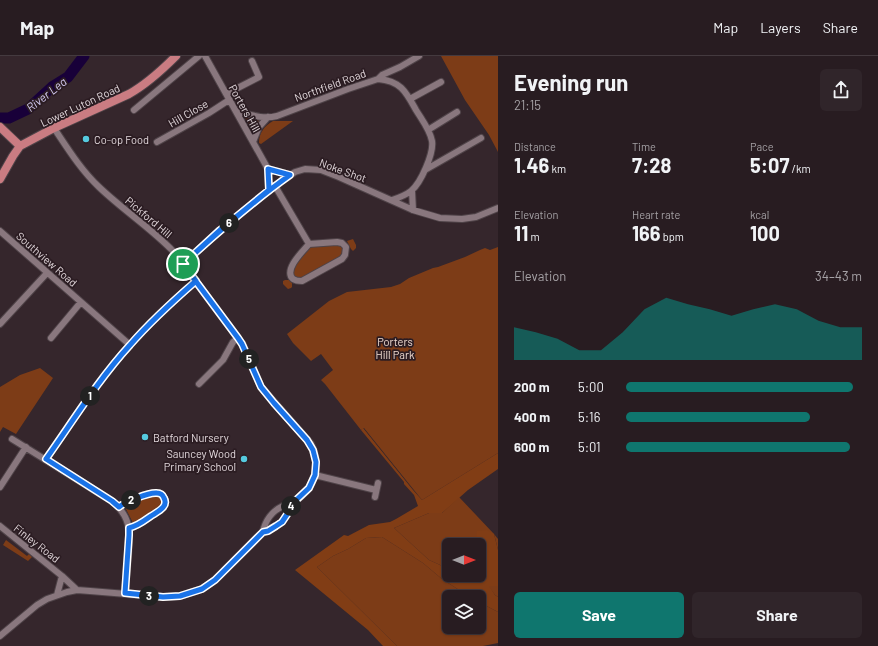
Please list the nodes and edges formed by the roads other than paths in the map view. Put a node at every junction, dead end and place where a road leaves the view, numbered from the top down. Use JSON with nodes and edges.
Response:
{"nodes":[{"id":1,"x":176,"y":56,"type":"edge"},
{"id":2,"x":199,"y":56,"type":"edge"},
{"id":3,"x":205,"y":56,"type":"edge"},
{"id":4,"x":419,"y":56,"type":"edge"},
{"id":5,"x":252,"y":61,"type":"dead end"},
{"id":6,"x":394,"y":70,"type":"junction"},
{"id":7,"x":378,"y":79,"type":"junction"},
{"id":8,"x":394,"y":82,"type":"junction"},
{"id":9,"x":441,"y":82,"type":"dead end"},
{"id":10,"x":226,"y":94,"type":"junction"},
{"id":11,"x":410,"y":99,"type":"junction"},
{"id":12,"x":229,"y":100,"type":"junction"},
{"id":13,"x":134,"y":110,"type":"dead end"},
{"id":14,"x":236,"y":111,"type":"junction"},
{"id":15,"x":458,"y":112,"type":"dead end"},
{"id":16,"x":268,"y":117,"type":"junction"},
{"id":17,"x":0,"y":127,"type":"edge"},
{"id":18,"x":54,"y":128,"type":"junction"},
{"id":19,"x":428,"y":130,"type":"junction"},
{"id":20,"x":481,"y":138,"type":"dead end"},
{"id":21,"x":157,"y":142,"type":"dead end"},
{"id":22,"x":252,"y":142,"type":"junction"},
{"id":23,"x":20,"y":146,"type":"junction"},
{"id":24,"x":430,"y":156,"type":"junction"},
{"id":25,"x":437,"y":163,"type":"junction"},
{"id":26,"x":268,"y":169,"type":"junction"},
{"id":27,"x":424,"y":170,"type":"junction"},
{"id":28,"x":290,"y":175,"type":"junction"},
{"id":29,"x":0,"y":179,"type":"edge"},
{"id":30,"x":275,"y":186,"type":"junction"},
{"id":31,"x":269,"y":190,"type":"junction"},
{"id":32,"x":412,"y":191,"type":"junction"},
{"id":33,"x":392,"y":200,"type":"junction"},
{"id":34,"x":498,"y":208,"type":"edge"},
{"id":35,"x":413,"y":210,"type":"junction"},
{"id":36,"x":0,"y":232,"type":"edge"},
{"id":37,"x":309,"y":244,"type":"junction"},
{"id":38,"x":183,"y":264,"type":"junction"},
{"id":39,"x":47,"y":273,"type":"junction"},
{"id":40,"x":196,"y":281,"type":"junction"},
{"id":41,"x":81,"y":302,"type":"junction"},
{"id":42,"x":0,"y":324,"type":"edge"},
{"id":43,"x":51,"y":338,"type":"dead end"},
{"id":44,"x":238,"y":338,"type":"junction"},
{"id":45,"x":130,"y":345,"type":"junction"},
{"id":46,"x":199,"y":384,"type":"dead end"},
{"id":47,"x":12,"y":439,"type":"dead end"},
{"id":48,"x":26,"y":447,"type":"junction"},
{"id":49,"x":46,"y":459,"type":"junction"},
{"id":50,"x":315,"y":475,"type":"junction"},
{"id":51,"x":378,"y":484,"type":"dead end"},
{"id":52,"x":0,"y":487,"type":"edge"},
{"id":53,"x":293,"y":503,"type":"junction"},
{"id":54,"x":119,"y":507,"type":"junction"},
{"id":55,"x":273,"y":513,"type":"junction"},
{"id":56,"x":282,"y":522,"type":"junction"},
{"id":57,"x":0,"y":526,"type":"edge"},
{"id":58,"x":129,"y":528,"type":"junction"},
{"id":59,"x":263,"y":532,"type":"junction"},
{"id":60,"x":62,"y":576,"type":"junction"},
{"id":61,"x":77,"y":590,"type":"junction"},
{"id":62,"x":125,"y":593,"type":"junction"},
{"id":63,"x":57,"y":595,"type":"junction"},
{"id":64,"x":0,"y":636,"type":"edge"}],
"edges":[{"from":1,"to":18,"type":"main road","name":"Lower Luton Road"},
{"from":2,"to":13,"type":"street"},
{"from":3,"to":10,"type":"street","name":"Porters Hill"},
{"from":4,"to":6,"type":"street","name":"Northfield Road"},
{"from":5,"to":10,"type":"street"},
{"from":6,"to":7,"type":"street","name":"Northfield Road"},
{"from":6,"to":8,"type":"street"},
{"from":7,"to":8,"type":"street"},
{"from":7,"to":16,"type":"street","name":"Northfield Road"},
{"from":8,"to":11,"type":"street"},
{"from":9,"to":11,"type":"street"},
{"from":10,"to":12,"type":"street","name":"Porters Hill"},
{"from":11,"to":19,"type":"street"},
{"from":12,"to":14,"type":"street","name":"Porters Hill"},
{"from":12,"to":21,"type":"street","name":"Hill Close"},
{"from":14,"to":16,"type":"street","name":"Northfield Road"},
{"from":14,"to":22,"type":"street","name":"Porters Hill"},
{"from":15,"to":19,"type":"street"},
{"from":16,"to":22,"type":"street"},
{"from":17,"to":23,"type":"main road"},
{"from":18,"to":23,"type":"main road","name":"Lower Luton Road"},
{"from":18,"to":38,"type":"street","name":"Pickford Hill"},
{"from":19,"to":24,"type":"street"},
{"from":20,"to":25,"type":"street"},
{"from":22,"to":26,"type":"street","name":"Porters Hill"},
{"from":23,"to":29,"type":"main road","name":"Lower Luton Road"},
{"from":24,"to":25,"type":"street"},
{"from":24,"to":27,"type":"street"},
{"from":25,"to":27,"type":"street"},
{"from":26,"to":28,"type":"street"},
{"from":26,"to":31,"type":"street","name":"Porters Hill"},
{"from":27,"to":32,"type":"street"},
{"from":28,"to":30,"type":"street","name":"Noke Shot"},
{"from":28,"to":33,"type":"street","name":"Noke Shot"},
{"from":30,"to":31,"type":"street","name":"Noke Shot"},
{"from":30,"to":37,"type":"street"},
{"from":31,"to":38,"type":"street","name":"Noke Shot"},
{"from":32,"to":33,"type":"street"},
{"from":32,"to":35,"type":"street"},
{"from":33,"to":35,"type":"street","name":"Noke Shot"},
{"from":34,"to":35,"type":"street","name":"Noke Shot"},
{"from":36,"to":39,"type":"street","name":"Southview Road"},
{"from":37,"to":37,"type":"street"},
{"from":38,"to":40,"type":"street","name":"Pickford Hill"},
{"from":39,"to":41,"type":"street","name":"Southview Road"},
{"from":39,"to":42,"type":"street"},
{"from":40,"to":44,"type":"street","name":"Pickford Hill"},
{"from":40,"to":45,"type":"street"},
{"from":41,"to":43,"type":"street","name":"Southview Road"},
{"from":41,"to":45,"type":"street","name":"Southview Road"},
{"from":44,"to":46,"type":"street"},
{"from":44,"to":50,"type":"street","name":"Pickford Hill"},
{"from":45,"to":49,"type":"street"},
{"from":47,"to":48,"type":"street"},
{"from":48,"to":49,"type":"street"},
{"from":48,"to":52,"type":"street"},
{"from":49,"to":54,"type":"street"},
{"from":50,"to":51,"type":"street"},
{"from":50,"to":53,"type":"street"},
{"from":53,"to":55,"type":"street"},
{"from":53,"to":56,"type":"street"},
{"from":54,"to":58,"type":"street"},
{"from":54,"to":58,"type":"street"},
{"from":55,"to":56,"type":"street"},
{"from":55,"to":59,"type":"street"},
{"from":56,"to":59,"type":"street"},
{"from":57,"to":60,"type":"street","name":"Finley Road"},
{"from":58,"to":62,"type":"street"},
{"from":59,"to":62,"type":"street"},
{"from":60,"to":61,"type":"street","name":"Finley Road"},
{"from":60,"to":63,"type":"street","name":"Finley Road"},
{"from":61,"to":62,"type":"street"},
{"from":61,"to":63,"type":"street"},
{"from":63,"to":64,"type":"street"}]}
